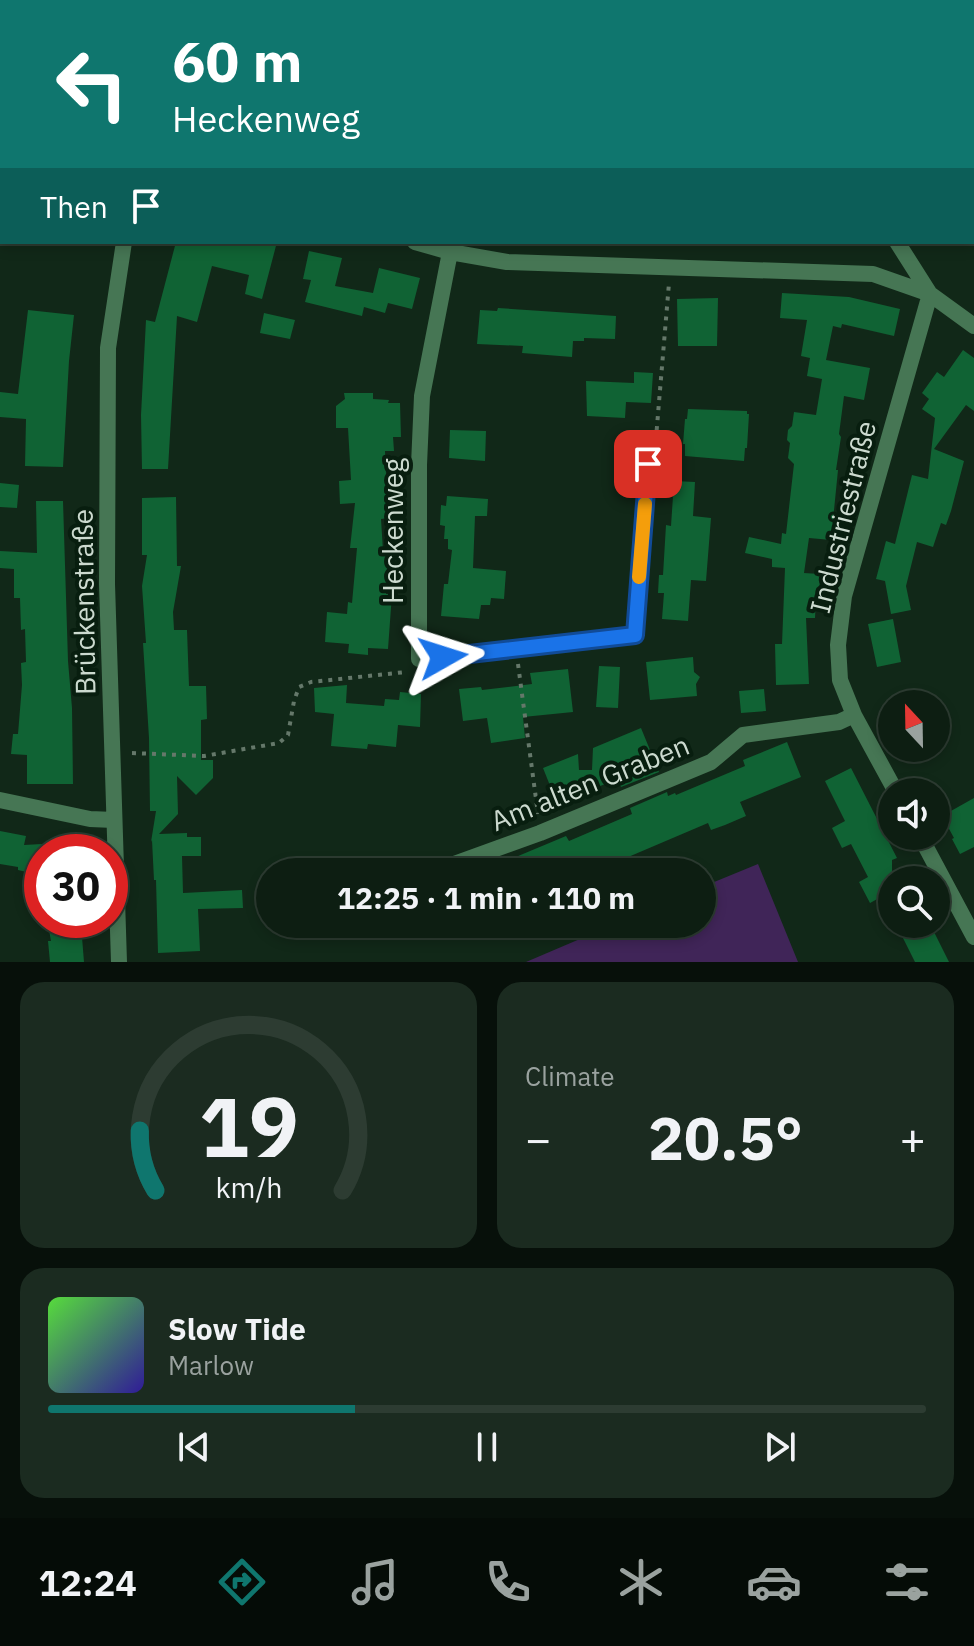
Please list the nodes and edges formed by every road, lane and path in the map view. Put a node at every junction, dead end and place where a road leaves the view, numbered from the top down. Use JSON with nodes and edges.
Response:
{"nodes":[{"id":1,"x":124,"y":244,"type":"edge"},
{"id":2,"x":422,"y":244,"type":"edge"},
{"id":3,"x":898,"y":244,"type":"edge"},
{"id":4,"x":450,"y":252,"type":"junction"},
{"id":5,"x":670,"y":269,"type":"junction"},
{"id":6,"x":930,"y":294,"type":"junction"},
{"id":7,"x":974,"y":326,"type":"edge"},
{"id":8,"x":648,"y":464,"type":"joint"},
{"id":9,"x":515,"y":649,"type":"junction"},
{"id":10,"x":419,"y":659,"type":"junction"},
{"id":11,"x":854,"y":715,"type":"junction"},
{"id":12,"x":114,"y":754,"type":"junction"},
{"id":13,"x":888,"y":778,"type":"edge"},
{"id":14,"x":0,"y":800,"type":"edge"},
{"id":15,"x":114,"y":820,"type":"junction"},
{"id":16,"x":540,"y":833,"type":"junction"},
{"id":17,"x":927,"y":850,"type":"edge"},
{"id":18,"x":471,"y":858,"type":"edge"},
{"id":19,"x":974,"y":937,"type":"edge"},
{"id":20,"x":119,"y":962,"type":"edge"}],
"edges":[{"from":1,"to":12,"type":"street","name":"Brückenstraße"},
{"from":2,"to":4,"type":"street"},
{"from":3,"to":6,"type":"street"},
{"from":4,"to":5,"type":"street"},
{"from":4,"to":10,"type":"street","name":"Heckenweg"},
{"from":5,"to":6,"type":"street"},
{"from":5,"to":8,"type":"path"},
{"from":6,"to":7,"type":"street"},
{"from":6,"to":11,"type":"street","name":"Industriestraße"},
{"from":8,"to":9,"type":"street"},
{"from":9,"to":10,"type":"street"},
{"from":9,"to":16,"type":"path"},
{"from":10,"to":12,"type":"path"},
{"from":11,"to":13,"type":"street","name":"Industriestraße"},
{"from":11,"to":16,"type":"street","name":"Am alten Graben"},
{"from":12,"to":15,"type":"street","name":"Brückenstraße"},
{"from":14,"to":15,"type":"street"},
{"from":15,"to":20,"type":"street","name":"Brückenstraße"},
{"from":16,"to":18,"type":"street","name":"Am alten Graben"},
{"from":17,"to":19,"type":"street"}]}
